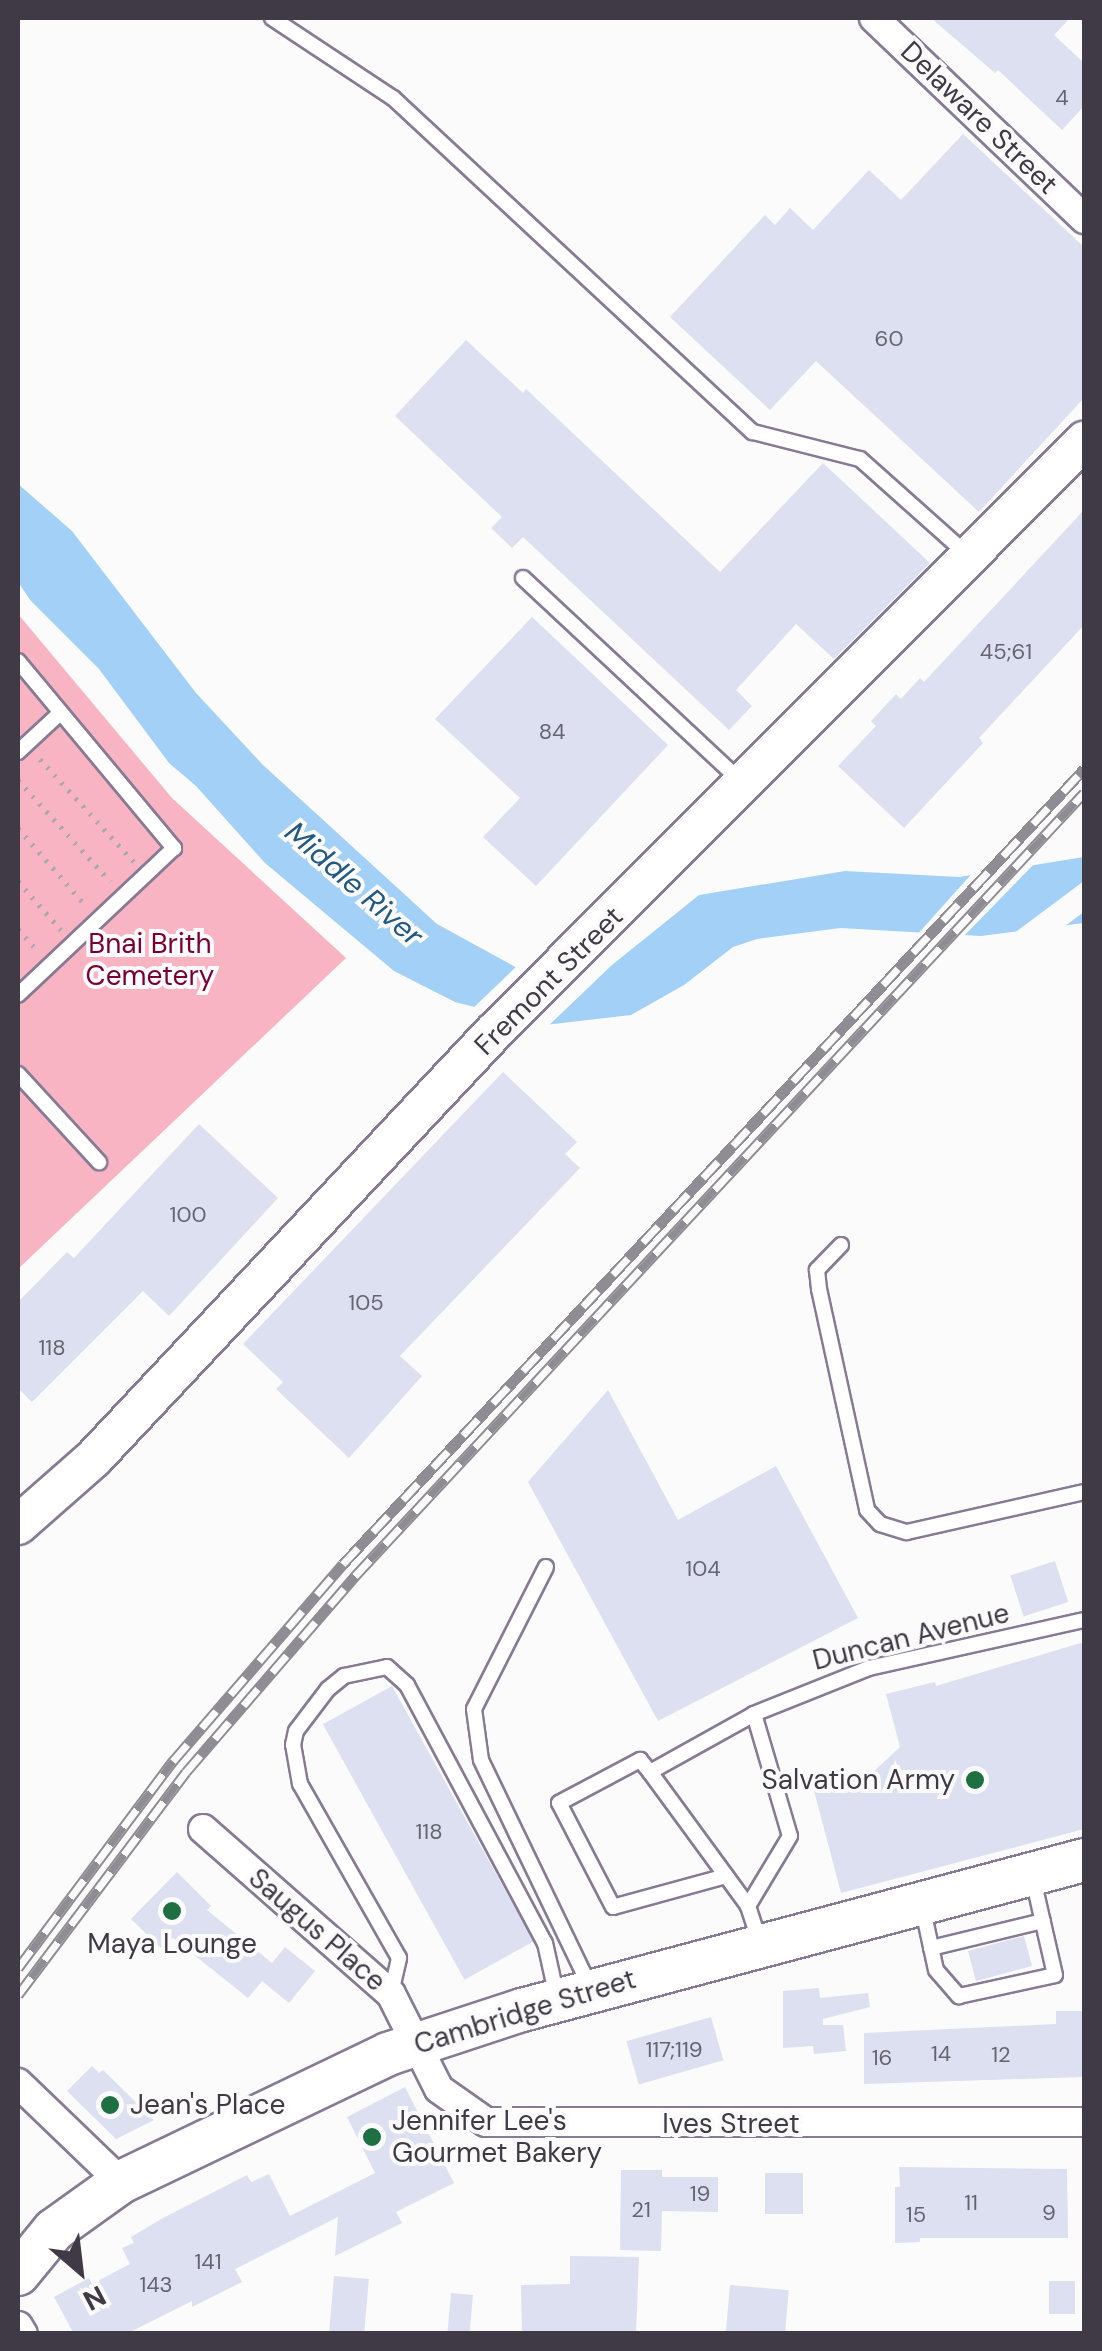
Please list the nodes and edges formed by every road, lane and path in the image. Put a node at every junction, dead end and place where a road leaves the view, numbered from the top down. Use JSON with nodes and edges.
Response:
{"nodes":[{"id":1,"x":272,"y":18,"type":"edge"},
{"id":2,"x":874,"y":18,"type":"edge"},
{"id":3,"x":1084,"y":220,"type":"edge"},
{"id":4,"x":1084,"y":440,"type":"edge"},
{"id":5,"x":970,"y":556,"type":"junction"},
{"id":6,"x":523,"y":578,"type":"dead end"},
{"id":7,"x":18,"y":660,"type":"edge"},
{"id":8,"x":59,"y":714,"type":"junction"},
{"id":9,"x":23,"y":747,"type":"edge"},
{"id":10,"x":18,"y":780,"type":"edge"},
{"id":11,"x":745,"y":785,"type":"junction"},
{"id":12,"x":18,"y":828,"type":"edge"},
{"id":13,"x":146,"y":875,"type":"junction"},
{"id":14,"x":18,"y":881,"type":"edge"},
{"id":15,"x":124,"y":895,"type":"junction"},
{"id":16,"x":98,"y":919,"type":"junction"},
{"id":17,"x":18,"y":929,"type":"edge"},
{"id":18,"x":73,"y":943,"type":"junction"},
{"id":19,"x":50,"y":964,"type":"junction"},
{"id":20,"x":18,"y":995,"type":"edge"},
{"id":21,"x":18,"y":1074,"type":"edge"},
{"id":22,"x":99,"y":1162,"type":"dead end"},
{"id":23,"x":841,"y":1245,"type":"dead end"},
{"id":24,"x":1084,"y":1492,"type":"edge"},
{"id":25,"x":18,"y":1526,"type":"edge"},
{"id":26,"x":546,"y":1567,"type":"dead end"},
{"id":27,"x":1084,"y":1620,"type":"edge"},
{"id":28,"x":754,"y":1714,"type":"junction"},
{"id":29,"x":650,"y":1772,"type":"junction"},
{"id":30,"x":202,"y":1829,"type":"dead end"},
{"id":31,"x":1084,"y":1860,"type":"edge"},
{"id":32,"x":1032,"y":1874,"type":"junction"},
{"id":33,"x":726,"y":1876,"type":"junction"},
{"id":34,"x":922,"y":1903,"type":"junction"},
{"id":35,"x":1042,"y":1920,"type":"junction"},
{"id":36,"x":754,"y":1925,"type":"junction"},
{"id":37,"x":931,"y":1948,"type":"junction"},
{"id":38,"x":391,"y":1994,"type":"junction"},
{"id":39,"x":575,"y":1996,"type":"junction"},
{"id":40,"x":413,"y":2044,"type":"junction"},
{"id":41,"x":18,"y":2082,"type":"edge"},
{"id":42,"x":1084,"y":2122,"type":"edge"},
{"id":43,"x":121,"y":2182,"type":"junction"},
{"id":44,"x":18,"y":2274,"type":"edge"},
{"id":45,"x":18,"y":2326,"type":"edge"},
{"id":46,"x":23,"y":2334,"type":"edge"}],
"edges":[{"from":1,"to":5,"type":"lane"},
{"from":2,"to":3,"type":"street","name":"Delaware Street"},
{"from":4,"to":5,"type":"street","name":"Fremont Street"},
{"from":5,"to":11,"type":"street","name":"Fremont Street"},
{"from":6,"to":11,"type":"lane"},
{"from":7,"to":8,"type":"lane"},
{"from":8,"to":9,"type":"lane"},
{"from":8,"to":13,"type":"lane"},
{"from":9,"to":13,"type":"path"},
{"from":10,"to":15,"type":"path"},
{"from":11,"to":25,"type":"street","name":"Fremont Street"},
{"from":12,"to":16,"type":"path"},
{"from":13,"to":15,"type":"lane"},
{"from":14,"to":18,"type":"path"},
{"from":15,"to":16,"type":"lane"},
{"from":16,"to":18,"type":"lane"},
{"from":17,"to":19,"type":"path"},
{"from":18,"to":19,"type":"lane"},
{"from":19,"to":20,"type":"lane"},
{"from":21,"to":22,"type":"lane"},
{"from":23,"to":24,"type":"lane"},
{"from":26,"to":39,"type":"lane"},
{"from":27,"to":28,"type":"lane","name":"Duncan Avenue"},
{"from":28,"to":29,"type":"lane","name":"Duncan Avenue"},
{"from":28,"to":36,"type":"lane"},
{"from":29,"to":33,"type":"lane"},
{"from":29,"to":33,"type":"lane"},
{"from":30,"to":38,"type":"street","name":"Saugus Place"},
{"from":31,"to":32,"type":"main road","name":"Cambridge Street"},
{"from":32,"to":34,"type":"main road","name":"Cambridge Street"},
{"from":32,"to":35,"type":"lane"},
{"from":33,"to":36,"type":"lane"},
{"from":34,"to":36,"type":"main road","name":"Cambridge Street"},
{"from":34,"to":37,"type":"lane"},
{"from":35,"to":37,"type":"lane"},
{"from":35,"to":37,"type":"lane"},
{"from":36,"to":39,"type":"main road","name":"Cambridge Street"},
{"from":38,"to":39,"type":"lane"},
{"from":38,"to":40,"type":"street","name":"Saugus Place"},
{"from":39,"to":40,"type":"main road","name":"Cambridge Street"},
{"from":40,"to":42,"type":"street","name":"Ives Street"},
{"from":40,"to":43,"type":"main road","name":"Cambridge Street"},
{"from":41,"to":43,"type":"street"},
{"from":43,"to":44,"type":"main road","name":"Cambridge Street"},
{"from":45,"to":46,"type":"street"}]}
